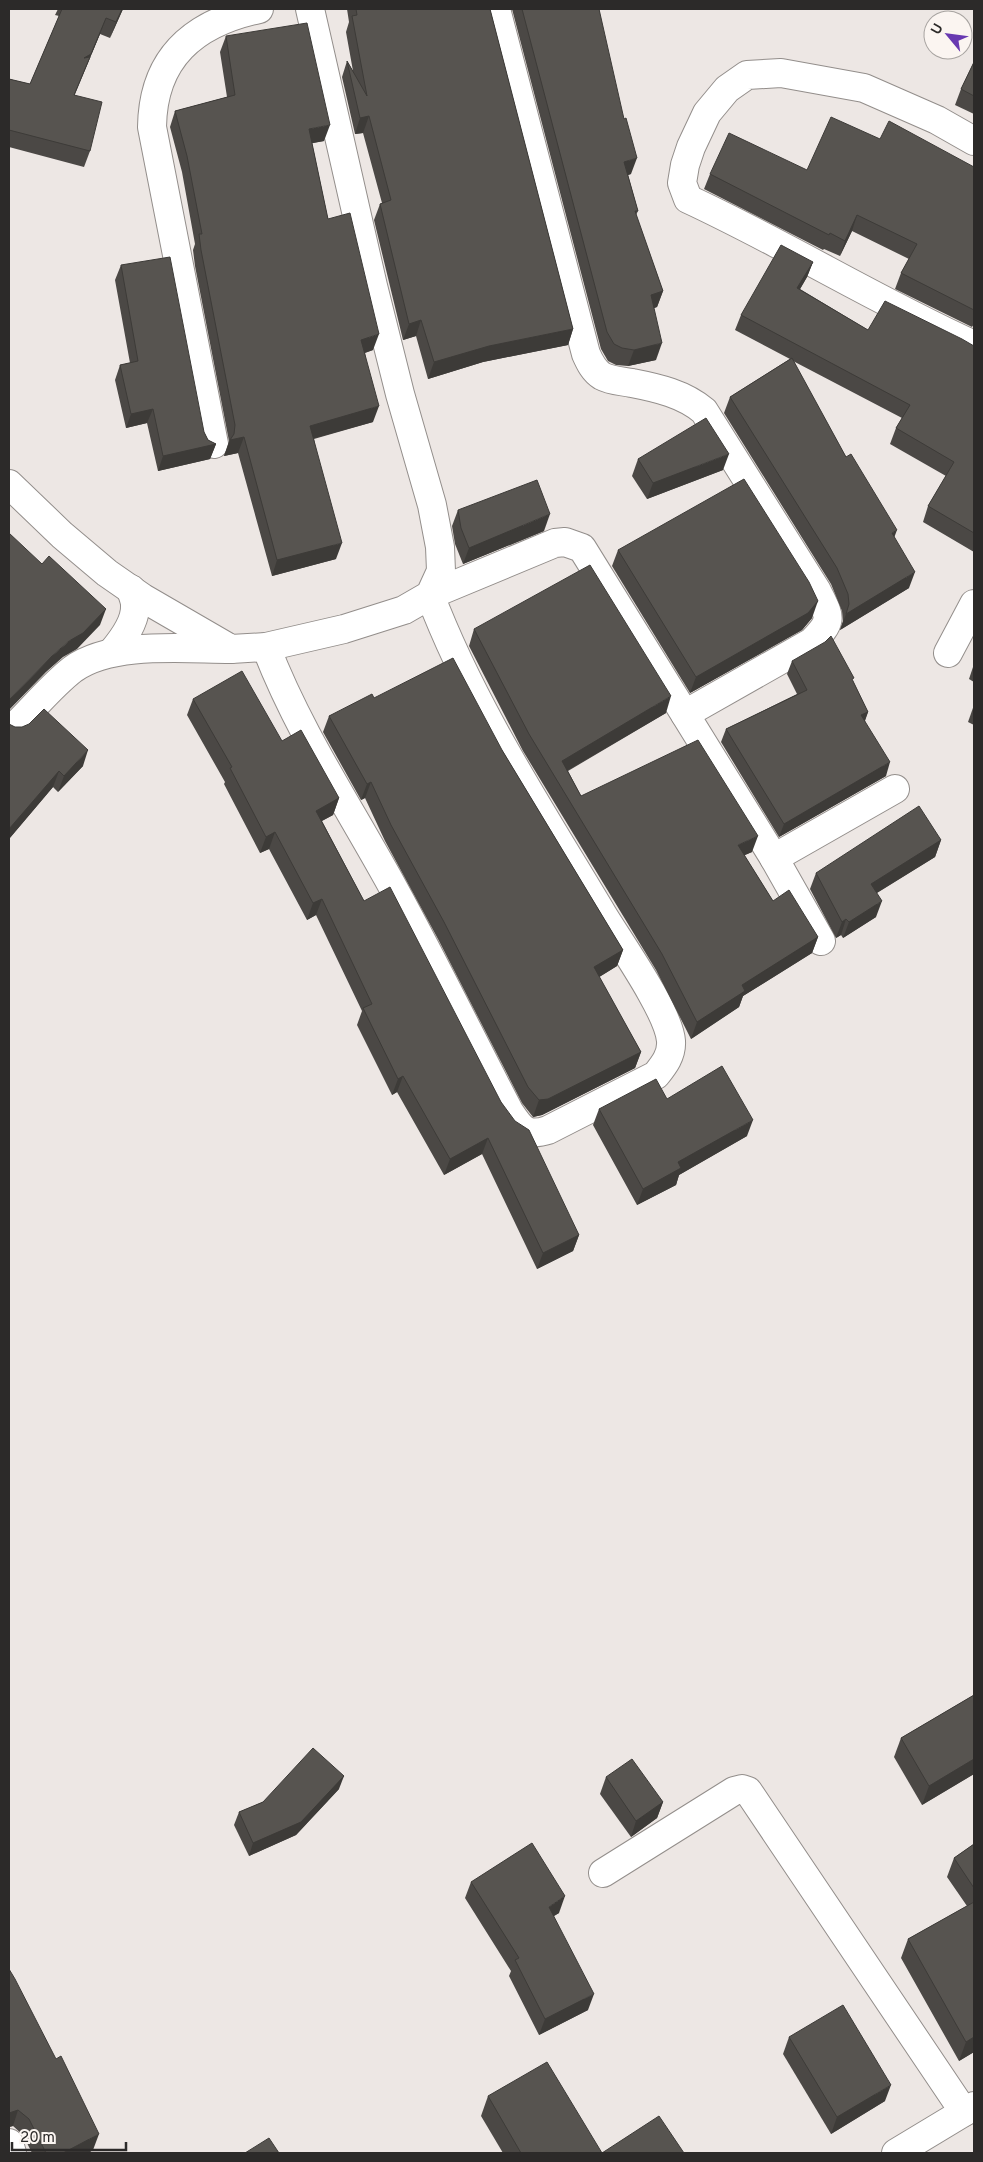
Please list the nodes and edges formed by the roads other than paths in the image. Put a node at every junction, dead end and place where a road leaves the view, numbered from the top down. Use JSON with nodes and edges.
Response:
{"nodes":[{"id":1,"x":259,"y":9,"type":"edge"},
{"id":2,"x":310,"y":9,"type":"edge"},
{"id":3,"x":496,"y":9,"type":"edge"},
{"id":4,"x":974,"y":141,"type":"edge"},
{"id":5,"x":974,"y":345,"type":"edge"},
{"id":6,"x":214,"y":444,"type":"edge"},
{"id":7,"x":9,"y":484,"type":"edge"},
{"id":8,"x":131,"y":589,"type":"junction"},
{"id":9,"x":430,"y":595,"type":"junction"},
{"id":10,"x":974,"y":604,"type":"edge"},
{"id":11,"x":266,"y":647,"type":"junction"},
{"id":12,"x":231,"y":649,"type":"junction"},
{"id":13,"x":113,"y":651,"type":"junction"},
{"id":14,"x":948,"y":653,"type":"dead end"},
{"id":15,"x":685,"y":714,"type":"junction"},
{"id":16,"x":10,"y":729,"type":"edge"},
{"id":17,"x":895,"y":789,"type":"dead end"},
{"id":18,"x":774,"y":858,"type":"junction"},
{"id":19,"x":821,"y":941,"type":"dead end"},
{"id":20,"x":603,"y":1873,"type":"dead end"},
{"id":21,"x":969,"y":2109,"type":"edge"},
{"id":22,"x":9,"y":2143,"type":"edge"},
{"id":23,"x":12,"y":2153,"type":"edge"},
{"id":24,"x":896,"y":2153,"type":"edge"}],
"edges":[{"from":1,"to":6,"type":"street"},
{"from":2,"to":9,"type":"street"},
{"from":3,"to":15,"type":"street"},
{"from":4,"to":5,"type":"street"},
{"from":7,"to":8,"type":"street"},
{"from":8,"to":12,"type":"street"},
{"from":8,"to":13,"type":"street"},
{"from":9,"to":11,"type":"street"},
{"from":9,"to":11,"type":"street"},
{"from":9,"to":15,"type":"street"},
{"from":10,"to":14,"type":"street"},
{"from":11,"to":12,"type":"street"},
{"from":12,"to":13,"type":"street"},
{"from":13,"to":16,"type":"street"},
{"from":15,"to":18,"type":"street"},
{"from":17,"to":18,"type":"street"},
{"from":18,"to":19,"type":"street"},
{"from":20,"to":21,"type":"street"},
{"from":21,"to":24,"type":"street"},
{"from":22,"to":23,"type":"street"}]}
